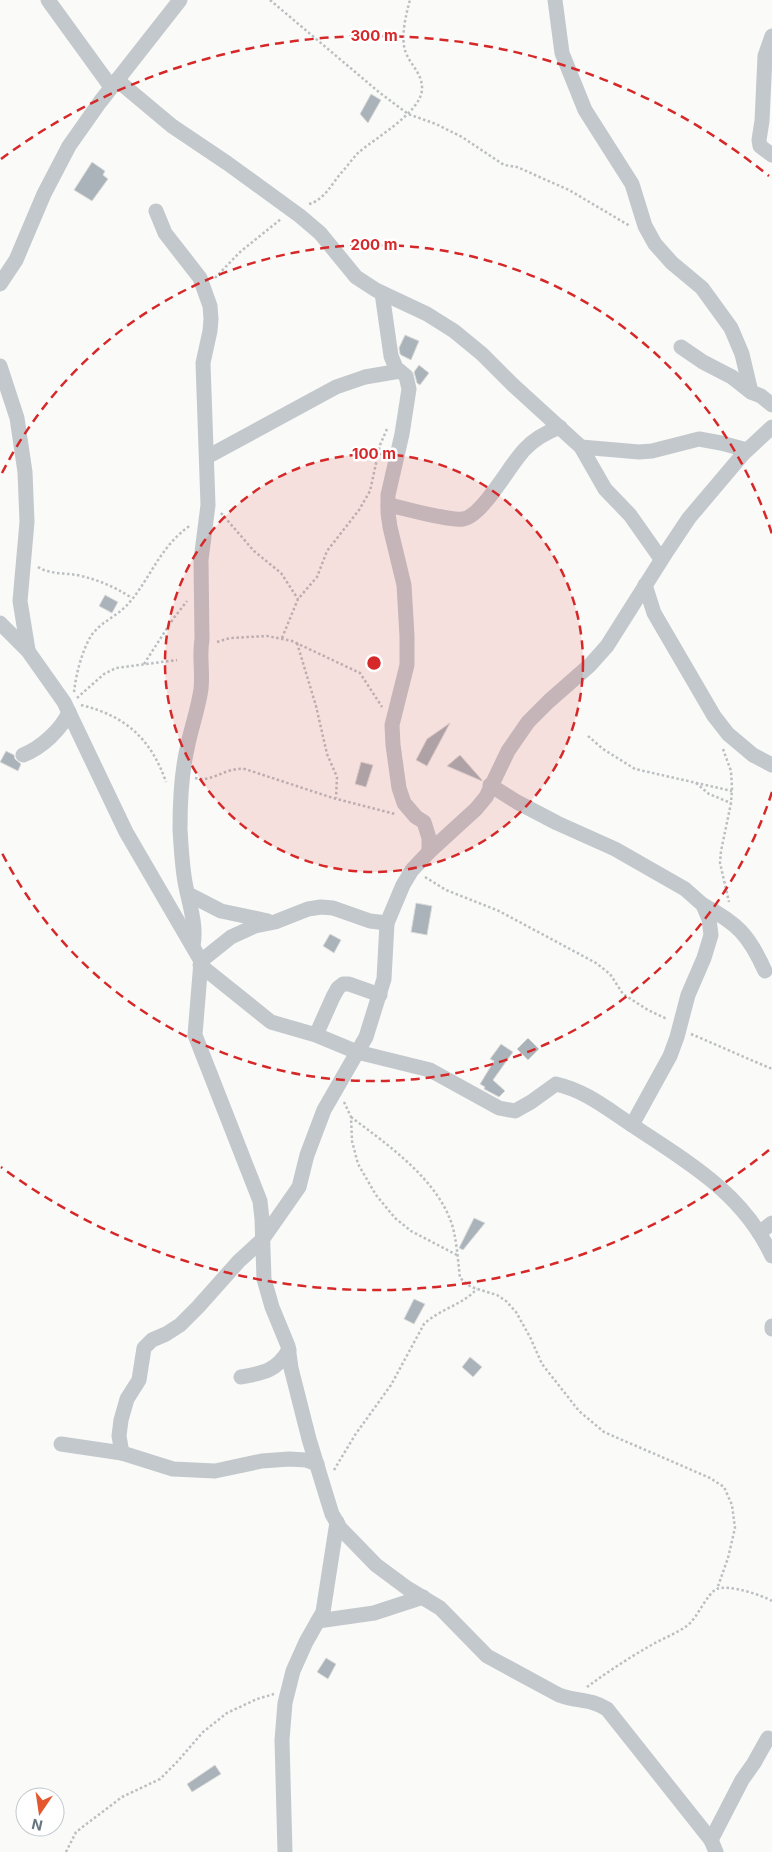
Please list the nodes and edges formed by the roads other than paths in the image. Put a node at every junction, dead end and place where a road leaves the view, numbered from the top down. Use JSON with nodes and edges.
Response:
{"nodes":[{"id":1,"x":48,"y":0,"type":"edge"},
{"id":2,"x":180,"y":0,"type":"edge"},
{"id":3,"x":555,"y":0,"type":"edge"},
{"id":4,"x":772,"y":36,"type":"edge"},
{"id":5,"x":114,"y":84,"type":"junction"},
{"id":6,"x":772,"y":155,"type":"edge"},
{"id":7,"x":156,"y":211,"type":"dead end"},
{"id":8,"x":0,"y":284,"type":"edge"},
{"id":9,"x":382,"y":293,"type":"junction"},
{"id":10,"x":681,"y":347,"type":"dead end"},
{"id":11,"x":0,"y":366,"type":"edge"},
{"id":12,"x":400,"y":371,"type":"junction"},
{"id":13,"x":751,"y":392,"type":"junction"},
{"id":14,"x":772,"y":405,"type":"edge"},
{"id":15,"x":772,"y":426,"type":"edge"},
{"id":16,"x":560,"y":427,"type":"junction"},
{"id":17,"x":581,"y":447,"type":"junction"},
{"id":18,"x":747,"y":450,"type":"junction"},
{"id":19,"x":207,"y":457,"type":"junction"},
{"id":20,"x":388,"y":505,"type":"junction"},
{"id":21,"x":661,"y":560,"type":"junction"},
{"id":22,"x":645,"y":585,"type":"junction"},
{"id":23,"x":0,"y":623,"type":"edge"},
{"id":24,"x":28,"y":651,"type":"junction"},
{"id":25,"x":67,"y":707,"type":"junction"},
{"id":26,"x":23,"y":755,"type":"dead end"},
{"id":27,"x":772,"y":765,"type":"edge"},
{"id":28,"x":490,"y":785,"type":"junction"},
{"id":29,"x":429,"y":852,"type":"junction"},
{"id":30,"x":188,"y":894,"type":"junction"},
{"id":31,"x":703,"y":905,"type":"junction"},
{"id":32,"x":275,"y":922,"type":"junction"},
{"id":33,"x":387,"y":923,"type":"junction"},
{"id":34,"x":193,"y":946,"type":"junction"},
{"id":35,"x":200,"y":963,"type":"junction"},
{"id":36,"x":765,"y":971,"type":"dead end"},
{"id":37,"x":380,"y":995,"type":"junction"},
{"id":38,"x":316,"y":1034,"type":"junction"},
{"id":39,"x":357,"y":1052,"type":"junction"},
{"id":40,"x":632,"y":1125,"type":"junction"},
{"id":41,"x":772,"y":1223,"type":"edge"},
{"id":42,"x":759,"y":1233,"type":"junction"},
{"id":43,"x":262,"y":1240,"type":"junction"},
{"id":44,"x":772,"y":1256,"type":"edge"},
{"id":45,"x":289,"y":1350,"type":"junction"},
{"id":46,"x":241,"y":1377,"type":"dead end"},
{"id":47,"x":60,"y":1444,"type":"dead end"},
{"id":48,"x":122,"y":1453,"type":"junction"},
{"id":49,"x":317,"y":1464,"type":"junction"},
{"id":50,"x":337,"y":1522,"type":"junction"},
{"id":51,"x":422,"y":1597,"type":"junction"},
{"id":52,"x":318,"y":1621,"type":"junction"},
{"id":53,"x":768,"y":1738,"type":"dead end"},
{"id":54,"x":713,"y":1846,"type":"edge"},
{"id":55,"x":285,"y":1852,"type":"edge"}],
"edges":[{"from":1,"to":5,"type":"street"},
{"from":2,"to":5,"type":"street"},
{"from":3,"to":13,"type":"street"},
{"from":4,"to":6,"type":"street"},
{"from":5,"to":8,"type":"street"},
{"from":5,"to":9,"type":"street"},
{"from":7,"to":19,"type":"street"},
{"from":9,"to":12,"type":"street"},
{"from":9,"to":16,"type":"street"},
{"from":10,"to":13,"type":"street"},
{"from":11,"to":24,"type":"street"},
{"from":12,"to":19,"type":"street"},
{"from":12,"to":20,"type":"street"},
{"from":13,"to":14,"type":"street"},
{"from":15,"to":18,"type":"street"},
{"from":16,"to":17,"type":"street"},
{"from":16,"to":20,"type":"street"},
{"from":17,"to":18,"type":"street"},
{"from":17,"to":21,"type":"street"},
{"from":18,"to":21,"type":"street"},
{"from":19,"to":30,"type":"street"},
{"from":20,"to":29,"type":"street"},
{"from":21,"to":22,"type":"street"},
{"from":22,"to":27,"type":"street"},
{"from":22,"to":28,"type":"street"},
{"from":23,"to":24,"type":"street"},
{"from":24,"to":25,"type":"street"},
{"from":25,"to":26,"type":"street"},
{"from":25,"to":34,"type":"street"},
{"from":28,"to":29,"type":"street"},
{"from":28,"to":31,"type":"street"},
{"from":29,"to":33,"type":"street"},
{"from":30,"to":32,"type":"street"},
{"from":30,"to":34,"type":"street"},
{"from":31,"to":36,"type":"street"},
{"from":31,"to":40,"type":"street"},
{"from":32,"to":33,"type":"street"},
{"from":32,"to":35,"type":"street"},
{"from":33,"to":37,"type":"street"},
{"from":34,"to":35,"type":"street"},
{"from":35,"to":38,"type":"street"},
{"from":35,"to":43,"type":"street"},
{"from":37,"to":38,"type":"street"},
{"from":37,"to":39,"type":"street"},
{"from":38,"to":39,"type":"street"},
{"from":39,"to":40,"type":"street"},
{"from":39,"to":43,"type":"street"},
{"from":40,"to":42,"type":"street"},
{"from":41,"to":42,"type":"street"},
{"from":42,"to":44,"type":"street"},
{"from":43,"to":45,"type":"street"},
{"from":43,"to":48,"type":"street"},
{"from":45,"to":46,"type":"street"},
{"from":45,"to":49,"type":"street"},
{"from":47,"to":48,"type":"street"},
{"from":48,"to":49,"type":"street"},
{"from":49,"to":50,"type":"street"},
{"from":50,"to":51,"type":"street"},
{"from":50,"to":52,"type":"street"},
{"from":51,"to":52,"type":"street"},
{"from":51,"to":54,"type":"street"},
{"from":52,"to":55,"type":"street"},
{"from":53,"to":54,"type":"street"}]}
